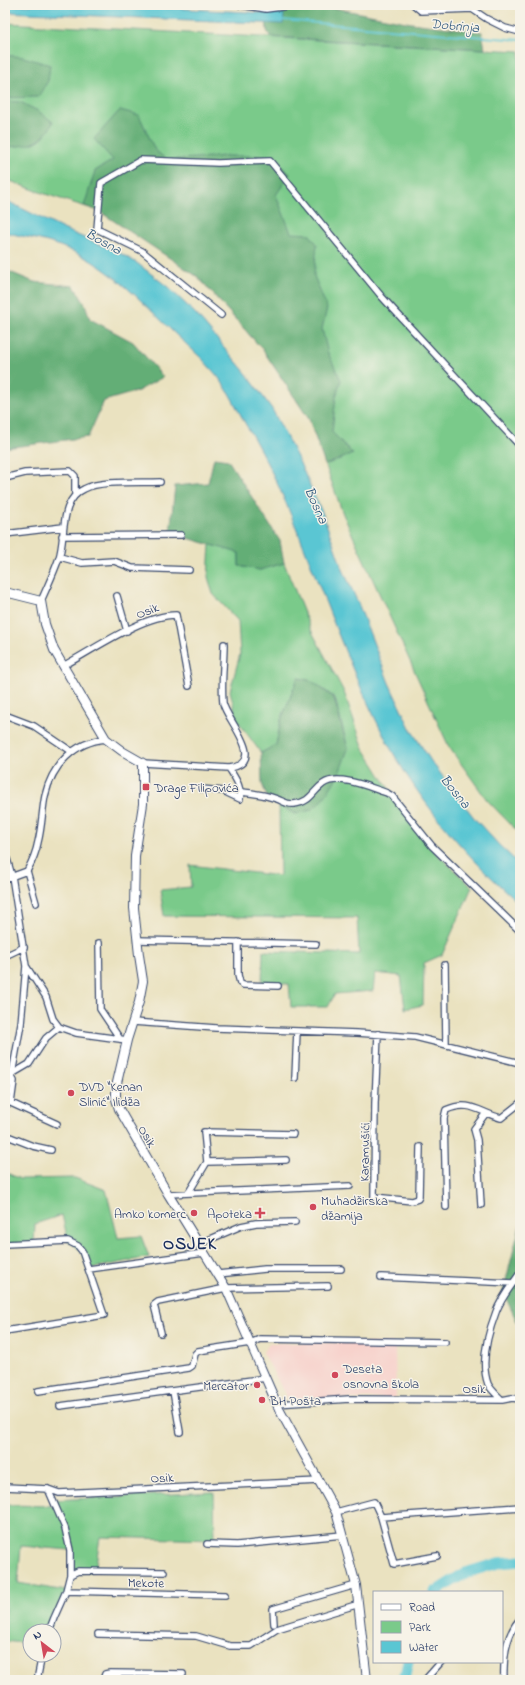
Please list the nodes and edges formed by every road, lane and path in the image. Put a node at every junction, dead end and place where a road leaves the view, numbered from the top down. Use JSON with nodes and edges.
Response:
{"nodes":[{"id":1,"x":242,"y":5,"type":"edge"},
{"id":2,"x":296,"y":5,"type":"edge"},
{"id":3,"x":414,"y":5,"type":"edge"},
{"id":4,"x":477,"y":5,"type":"edge"},
{"id":5,"x":433,"y":8,"type":"edge"},
{"id":6,"x":472,"y":9,"type":"junction"},
{"id":7,"x":520,"y":32,"type":"edge"},
{"id":8,"x":221,"y":315,"type":"dead end"},
{"id":9,"x":520,"y":446,"type":"edge"},
{"id":10,"x":5,"y":478,"type":"edge"},
{"id":11,"x":160,"y":482,"type":"dead end"},
{"id":12,"x":75,"y":495,"type":"junction"},
{"id":13,"x":63,"y":527,"type":"junction"},
{"id":14,"x":5,"y":534,"type":"edge"},
{"id":15,"x":181,"y":535,"type":"dead end"},
{"id":16,"x":62,"y":536,"type":"junction"},
{"id":17,"x":60,"y":557,"type":"junction"},
{"id":18,"x":189,"y":570,"type":"dead end"},
{"id":19,"x":5,"y":592,"type":"edge"},
{"id":20,"x":117,"y":596,"type":"dead end"},
{"id":21,"x":41,"y":601,"type":"junction"},
{"id":22,"x":127,"y":631,"type":"junction"},
{"id":23,"x":224,"y":644,"type":"dead end"},
{"id":24,"x":62,"y":666,"type":"junction"},
{"id":25,"x":190,"y":686,"type":"dead end"},
{"id":26,"x":5,"y":715,"type":"edge"},
{"id":27,"x":106,"y":739,"type":"junction"},
{"id":28,"x":71,"y":751,"type":"junction"},
{"id":29,"x":143,"y":763,"type":"junction"},
{"id":30,"x":229,"y":768,"type":"junction"},
{"id":31,"x":202,"y":789,"type":"dead end"},
{"id":32,"x":241,"y":792,"type":"junction"},
{"id":33,"x":5,"y":852,"type":"edge"},
{"id":34,"x":28,"y":871,"type":"junction"},
{"id":35,"x":12,"y":876,"type":"junction"},
{"id":36,"x":5,"y":879,"type":"edge"},
{"id":37,"x":36,"y":903,"type":"dead end"},
{"id":38,"x":520,"y":931,"type":"edge"},
{"id":39,"x":137,"y":940,"type":"junction"},
{"id":40,"x":238,"y":942,"type":"junction"},
{"id":41,"x":99,"y":943,"type":"dead end"},
{"id":42,"x":316,"y":944,"type":"dead end"},
{"id":43,"x":24,"y":947,"type":"junction"},
{"id":44,"x":5,"y":956,"type":"edge"},
{"id":45,"x":445,"y":965,"type":"dead end"},
{"id":46,"x":26,"y":966,"type":"junction"},
{"id":47,"x":278,"y":986,"type":"dead end"},
{"id":48,"x":133,"y":1022,"type":"junction"},
{"id":49,"x":59,"y":1027,"type":"junction"},
{"id":50,"x":297,"y":1032,"type":"junction"},
{"id":51,"x":378,"y":1034,"type":"junction"},
{"id":52,"x":124,"y":1040,"type":"junction"},
{"id":53,"x":446,"y":1045,"type":"junction"},
{"id":54,"x":520,"y":1063,"type":"edge"},
{"id":55,"x":12,"y":1075,"type":"junction"},
{"id":56,"x":295,"y":1078,"type":"dead end"},
{"id":57,"x":5,"y":1093,"type":"edge"},
{"id":58,"x":520,"y":1103,"type":"edge"},
{"id":59,"x":486,"y":1113,"type":"junction"},
{"id":60,"x":57,"y":1124,"type":"dead end"},
{"id":61,"x":293,"y":1134,"type":"dead end"},
{"id":62,"x":5,"y":1135,"type":"edge"},
{"id":63,"x":420,"y":1147,"type":"dead end"},
{"id":64,"x":51,"y":1150,"type":"dead end"},
{"id":65,"x":286,"y":1160,"type":"dead end"},
{"id":66,"x":207,"y":1162,"type":"junction"},
{"id":67,"x":350,"y":1186,"type":"dead end"},
{"id":68,"x":189,"y":1192,"type":"junction"},
{"id":69,"x":168,"y":1194,"type":"junction"},
{"id":70,"x":481,"y":1205,"type":"dead end"},
{"id":71,"x":446,"y":1207,"type":"dead end"},
{"id":72,"x":295,"y":1222,"type":"dead end"},
{"id":73,"x":5,"y":1244,"type":"edge"},
{"id":74,"x":199,"y":1244,"type":"junction"},
{"id":75,"x":204,"y":1253,"type":"junction"},
{"id":76,"x":89,"y":1269,"type":"junction"},
{"id":77,"x":341,"y":1269,"type":"dead end"},
{"id":78,"x":520,"y":1273,"type":"edge"},
{"id":79,"x":218,"y":1274,"type":"junction"},
{"id":80,"x":381,"y":1277,"type":"dead end"},
{"id":81,"x":513,"y":1283,"type":"junction"},
{"id":82,"x":328,"y":1286,"type":"dead end"},
{"id":83,"x":226,"y":1288,"type":"junction"},
{"id":84,"x":5,"y":1331,"type":"edge"},
{"id":85,"x":161,"y":1333,"type":"dead end"},
{"id":86,"x":250,"y":1342,"type":"junction"},
{"id":87,"x":445,"y":1342,"type":"dead end"},
{"id":88,"x":266,"y":1378,"type":"junction"},
{"id":89,"x":38,"y":1391,"type":"dead end"},
{"id":90,"x":173,"y":1391,"type":"junction"},
{"id":91,"x":520,"y":1399,"type":"edge"},
{"id":92,"x":502,"y":1400,"type":"junction"},
{"id":93,"x":277,"y":1404,"type":"junction"},
{"id":94,"x":60,"y":1406,"type":"dead end"},
{"id":95,"x":180,"y":1432,"type":"dead end"},
{"id":96,"x":320,"y":1481,"type":"junction"},
{"id":97,"x":5,"y":1487,"type":"edge"},
{"id":98,"x":48,"y":1489,"type":"junction"},
{"id":99,"x":520,"y":1507,"type":"edge"},
{"id":100,"x":336,"y":1512,"type":"junction"},
{"id":101,"x":381,"y":1517,"type":"junction"},
{"id":102,"x":343,"y":1535,"type":"junction"},
{"id":103,"x":207,"y":1544,"type":"dead end"},
{"id":104,"x":437,"y":1556,"type":"dead end"},
{"id":105,"x":164,"y":1572,"type":"dead end"},
{"id":106,"x":70,"y":1575,"type":"junction"},
{"id":107,"x":356,"y":1585,"type":"junction"},
{"id":108,"x":66,"y":1591,"type":"junction"},
{"id":109,"x":225,"y":1595,"type":"dead end"},
{"id":110,"x":359,"y":1604,"type":"junction"},
{"id":111,"x":520,"y":1619,"type":"edge"},
{"id":112,"x":52,"y":1623,"type":"edge"},
{"id":113,"x":274,"y":1624,"type":"dead end"},
{"id":114,"x":98,"y":1634,"type":"dead end"},
{"id":115,"x":40,"y":1663,"type":"edge"},
{"id":116,"x":440,"y":1663,"type":"edge"},
{"id":117,"x":183,"y":1674,"type":"dead end"},
{"id":118,"x":37,"y":1680,"type":"edge"},
{"id":119,"x":103,"y":1680,"type":"edge"},
{"id":120,"x":367,"y":1680,"type":"edge"},
{"id":121,"x":425,"y":1680,"type":"edge"},
{"id":122,"x":504,"y":1680,"type":"edge"}],
"edges":[{"from":1,"to":2,"type":"street"},
{"from":3,"to":5,"type":"street"},
{"from":4,"to":6,"type":"street"},
{"from":5,"to":6,"type":"street"},
{"from":6,"to":7,"type":"street"},
{"from":8,"to":9,"type":"street"},
{"from":10,"to":12,"type":"street"},
{"from":11,"to":12,"type":"street"},
{"from":12,"to":13,"type":"street"},
{"from":13,"to":14,"type":"street"},
{"from":13,"to":16,"type":"street"},
{"from":15,"to":16,"type":"street"},
{"from":16,"to":17,"type":"street"},
{"from":17,"to":18,"type":"street"},
{"from":17,"to":21,"type":"street"},
{"from":19,"to":21,"type":"main road"},
{"from":20,"to":22,"type":"street"},
{"from":21,"to":24,"type":"main road"},
{"from":22,"to":24,"type":"street","name":"Osik"},
{"from":22,"to":25,"type":"street","name":"Osik"},
{"from":23,"to":30,"type":"street"},
{"from":24,"to":27,"type":"main road"},
{"from":26,"to":28,"type":"street"},
{"from":27,"to":28,"type":"street"},
{"from":27,"to":29,"type":"main road"},
{"from":28,"to":34,"type":"street"},
{"from":29,"to":30,"type":"street"},
{"from":29,"to":39,"type":"main road","name":"Osik"},
{"from":30,"to":32,"type":"street"},
{"from":31,"to":32,"type":"street"},
{"from":32,"to":38,"type":"street"},
{"from":33,"to":35,"type":"street"},
{"from":34,"to":35,"type":"street"},
{"from":34,"to":37,"type":"street"},
{"from":35,"to":36,"type":"street"},
{"from":35,"to":43,"type":"street"},
{"from":39,"to":40,"type":"street"},
{"from":39,"to":48,"type":"main road","name":"Osik"},
{"from":40,"to":42,"type":"street"},
{"from":40,"to":47,"type":"street"},
{"from":41,"to":52,"type":"street"},
{"from":43,"to":44,"type":"street"},
{"from":43,"to":46,"type":"street"},
{"from":45,"to":53,"type":"street"},
{"from":46,"to":49,"type":"street"},
{"from":46,"to":55,"type":"street"},
{"from":48,"to":50,"type":"street"},
{"from":48,"to":52,"type":"main road","name":"Osik"},
{"from":49,"to":52,"type":"street"},
{"from":49,"to":55,"type":"street"},
{"from":50,"to":51,"type":"street"},
{"from":50,"to":56,"type":"street"},
{"from":51,"to":53,"type":"street"},
{"from":51,"to":63,"type":"street","name":"Karamušići"},
{"from":52,"to":69,"type":"main road","name":"Osik"},
{"from":53,"to":54,"type":"street"},
{"from":55,"to":57,"type":"street"},
{"from":55,"to":60,"type":"street"},
{"from":58,"to":59,"type":"street"},
{"from":59,"to":70,"type":"street"},
{"from":59,"to":71,"type":"street"},
{"from":61,"to":66,"type":"street"},
{"from":62,"to":64,"type":"street"},
{"from":65,"to":66,"type":"street"},
{"from":66,"to":68,"type":"street"},
{"from":67,"to":68,"type":"street"},
{"from":68,"to":69,"type":"street"},
{"from":69,"to":74,"type":"main road","name":"Osik"},
{"from":72,"to":74,"type":"street"},
{"from":73,"to":76,"type":"street"},
{"from":74,"to":75,"type":"main road","name":"Osik"},
{"from":75,"to":76,"type":"street"},
{"from":75,"to":79,"type":"main road","name":"Osik"},
{"from":76,"to":84,"type":"street"},
{"from":77,"to":79,"type":"street"},
{"from":78,"to":81,"type":"street"},
{"from":79,"to":83,"type":"main road","name":"Osik"},
{"from":80,"to":81,"type":"street"},
{"from":81,"to":92,"type":"street"},
{"from":82,"to":83,"type":"street"},
{"from":83,"to":85,"type":"street"},
{"from":83,"to":86,"type":"main road","name":"Osik"},
{"from":86,"to":87,"type":"street"},
{"from":86,"to":88,"type":"main road","name":"Osik"},
{"from":86,"to":89,"type":"street"},
{"from":88,"to":90,"type":"street"},
{"from":88,"to":93,"type":"main road","name":"Osik"},
{"from":90,"to":94,"type":"street"},
{"from":90,"to":95,"type":"street"},
{"from":91,"to":92,"type":"street"},
{"from":92,"to":93,"type":"street","name":"Osik"},
{"from":93,"to":96,"type":"main road","name":"Osik"},
{"from":96,"to":98,"type":"street","name":"Osik"},
{"from":96,"to":100,"type":"main road","name":"Osik"},
{"from":97,"to":98,"type":"street","name":"Osik"},
{"from":98,"to":106,"type":"street"},
{"from":99,"to":101,"type":"street"},
{"from":100,"to":101,"type":"street"},
{"from":100,"to":102,"type":"main road","name":"Osik"},
{"from":101,"to":104,"type":"street"},
{"from":102,"to":103,"type":"street"},
{"from":102,"to":107,"type":"main road","name":"Osik"},
{"from":105,"to":106,"type":"street","name":"Mekote"},
{"from":106,"to":108,"type":"street"},
{"from":107,"to":110,"type":"main road","name":"Osik"},
{"from":107,"to":113,"type":"street"},
{"from":108,"to":109,"type":"street","name":"Mekote"},
{"from":108,"to":112,"type":"street"},
{"from":110,"to":114,"type":"street"},
{"from":110,"to":120,"type":"main road","name":"Osik"},
{"from":111,"to":122,"type":"street"},
{"from":115,"to":118,"type":"street"},
{"from":116,"to":121,"type":"street"},
{"from":117,"to":119,"type":"street"}]}
